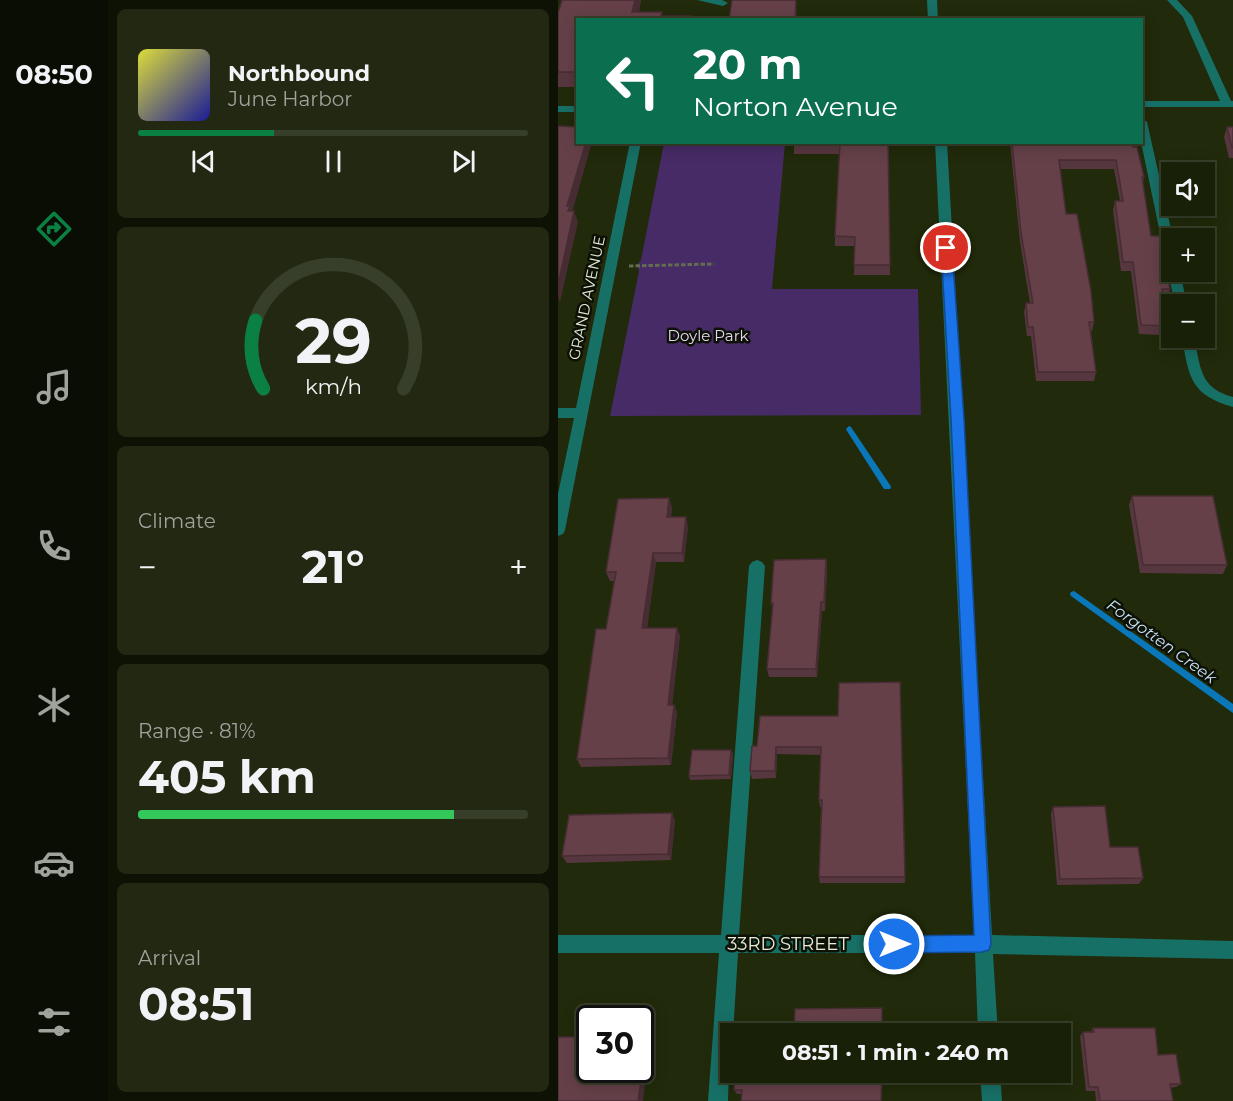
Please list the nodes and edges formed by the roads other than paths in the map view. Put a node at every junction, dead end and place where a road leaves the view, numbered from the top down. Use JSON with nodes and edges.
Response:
{"nodes":[{"id":1,"x":702,"y":0,"type":"edge"},
{"id":2,"x":932,"y":0,"type":"edge"},
{"id":3,"x":1172,"y":0,"type":"edge"},
{"id":4,"x":723,"y":3,"type":"dead end"},
{"id":5,"x":933,"y":18,"type":"edge"},
{"id":6,"x":1143,"y":104,"type":"edge"},
{"id":7,"x":1230,"y":104,"type":"edge"},
{"id":8,"x":558,"y":109,"type":"edge"},
{"id":9,"x":576,"y":109,"type":"edge"},
{"id":10,"x":1143,"y":127,"type":"edge"},
{"id":11,"x":636,"y":144,"type":"edge"},
{"id":12,"x":941,"y":144,"type":"edge"},
{"id":13,"x":1165,"y":228,"type":"edge"},
{"id":14,"x":1190,"y":348,"type":"edge"},
{"id":15,"x":1226,"y":401,"type":"edge"},
{"id":16,"x":558,"y":413,"type":"edge"},
{"id":17,"x":580,"y":413,"type":"junction"},
{"id":18,"x":558,"y":530,"type":"edge"},
{"id":19,"x":757,"y":566,"type":"dead end"},
{"id":20,"x":558,"y":944,"type":"edge"},
{"id":21,"x":729,"y":944,"type":"junction"},
{"id":22,"x":982,"y":944,"type":"junction"},
{"id":23,"x":1233,"y":950,"type":"edge"},
{"id":24,"x":987,"y":1023,"type":"edge"},
{"id":25,"x":991,"y":1083,"type":"edge"},
{"id":26,"x":718,"y":1101,"type":"edge"},
{"id":27,"x":992,"y":1101,"type":"edge"}],
"edges":[{"from":1,"to":4,"type":"street"},
{"from":2,"to":5,"type":"street"},
{"from":3,"to":7,"type":"street"},
{"from":6,"to":7,"type":"street"},
{"from":8,"to":9,"type":"street"},
{"from":10,"to":13,"type":"street"},
{"from":11,"to":17,"type":"street","name":"GRAND AVENUE"},
{"from":12,"to":22,"type":"street"},
{"from":14,"to":15,"type":"street"},
{"from":16,"to":17,"type":"street"},
{"from":17,"to":18,"type":"street","name":"GRAND AVENUE"},
{"from":19,"to":21,"type":"street"},
{"from":20,"to":21,"type":"street","name":"33RD STREET"},
{"from":21,"to":22,"type":"street","name":"33RD STREET"},
{"from":21,"to":26,"type":"street"},
{"from":22,"to":23,"type":"street","name":"33RD STREET"},
{"from":22,"to":24,"type":"street"},
{"from":25,"to":27,"type":"street"}]}
